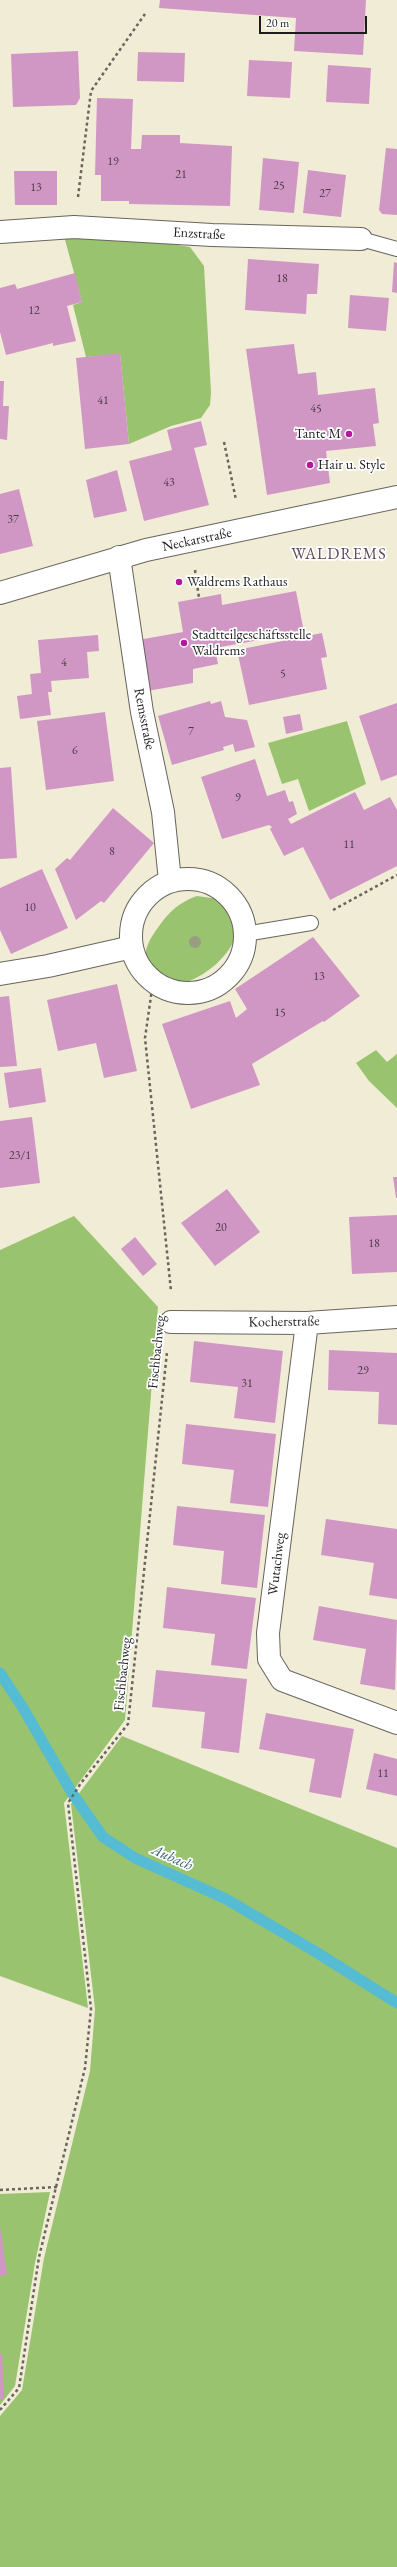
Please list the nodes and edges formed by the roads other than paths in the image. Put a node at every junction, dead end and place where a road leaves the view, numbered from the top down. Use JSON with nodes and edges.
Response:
{"nodes":[{"id":1,"x":0,"y":232,"type":"edge"},
{"id":2,"x":361,"y":239,"type":"joint"},
{"id":3,"x":397,"y":249,"type":"edge"},
{"id":4,"x":397,"y":497,"type":"edge"},
{"id":5,"x":120,"y":557,"type":"junction"},
{"id":6,"x":0,"y":593,"type":"edge"},
{"id":7,"x":170,"y":881,"type":"junction"},
{"id":8,"x":311,"y":923,"type":"road end"},
{"id":9,"x":245,"y":934,"type":"junction"},
{"id":10,"x":132,"y":947,"type":"junction"},
{"id":11,"x":0,"y":974,"type":"edge"},
{"id":12,"x":397,"y":1317,"type":"edge"},
{"id":13,"x":170,"y":1322,"type":"road end"},
{"id":14,"x":307,"y":1323,"type":"junction"},
{"id":15,"x":397,"y":1723,"type":"edge"}],
"edges":[{"from":1,"to":2,"type":"street","name":"Enzstraße"},
{"from":2,"to":3,"type":"lane","name":"Enzstraße"},
{"from":4,"to":5,"type":"street","name":"Neckarstraße"},
{"from":5,"to":6,"type":"street","name":"Neckarstraße"},
{"from":5,"to":7,"type":"street","name":"Remsstraße"},
{"from":7,"to":9,"type":"street"},
{"from":7,"to":10,"type":"street"},
{"from":8,"to":9,"type":"lane"},
{"from":9,"to":10,"type":"street"},
{"from":10,"to":11,"type":"street"},
{"from":12,"to":14,"type":"street","name":"Kocherstraße"},
{"from":13,"to":14,"type":"street","name":"Kocherstraße"},
{"from":14,"to":15,"type":"street","name":"Wutachweg"}]}
